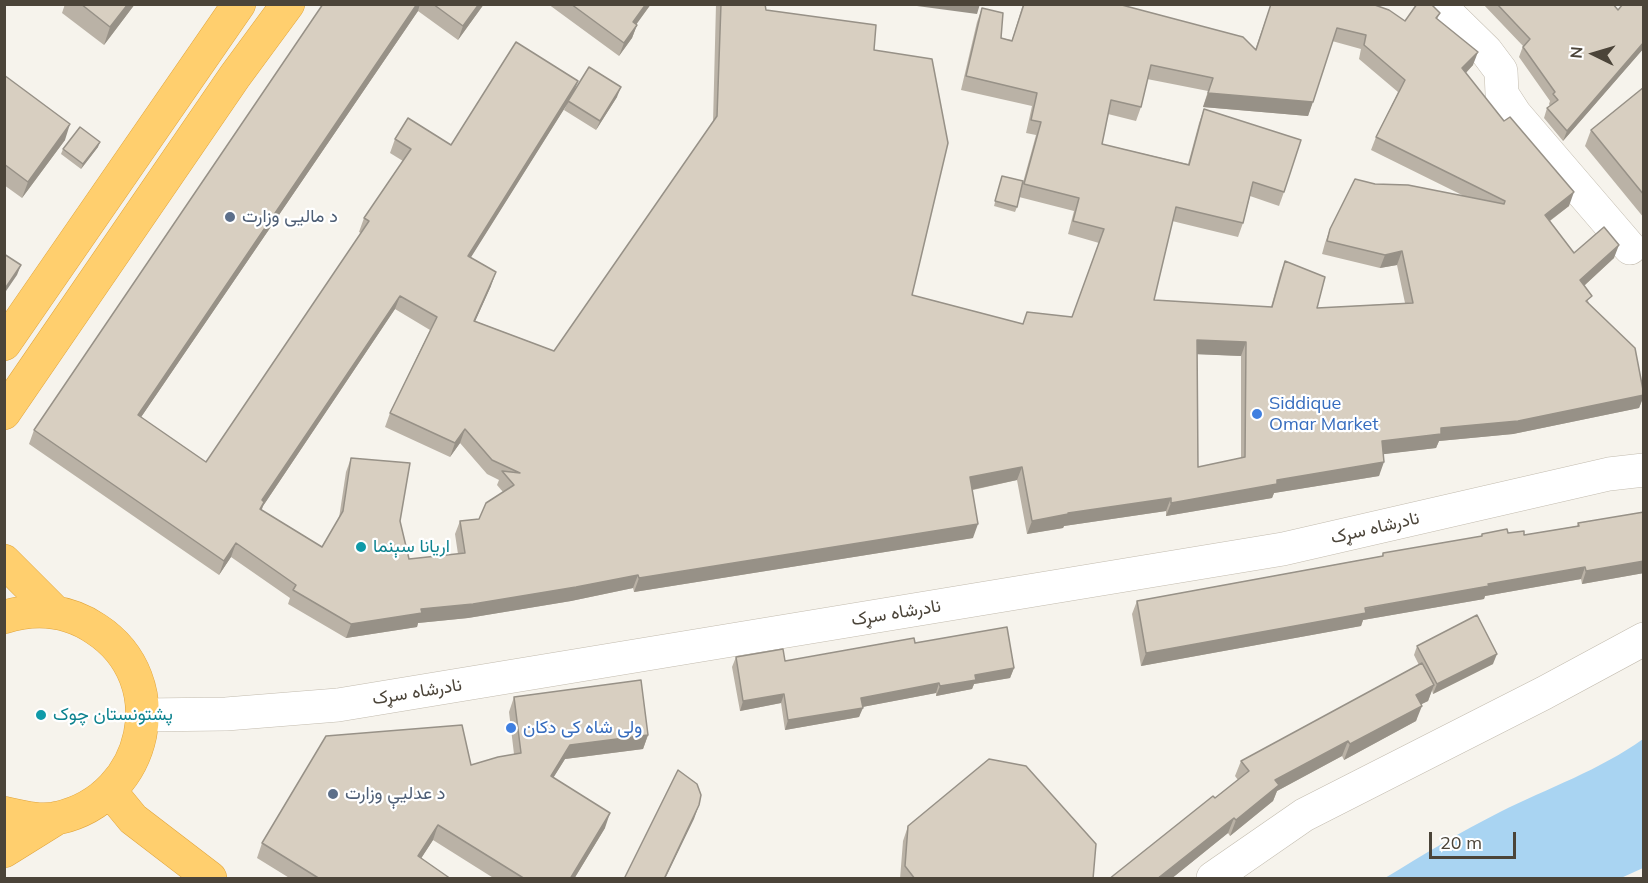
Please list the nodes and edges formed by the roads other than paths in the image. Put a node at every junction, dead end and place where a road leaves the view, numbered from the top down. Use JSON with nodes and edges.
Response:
{"nodes":[{"id":1,"x":239,"y":4,"type":"edge"},
{"id":2,"x":288,"y":4,"type":"edge"},
{"id":3,"x":1438,"y":4,"type":"edge"},
{"id":4,"x":1630,"y":248,"type":"dead end"},
{"id":5,"x":4,"y":344,"type":"edge"},
{"id":6,"x":4,"y":413,"type":"edge"},
{"id":7,"x":1644,"y":470,"type":"edge"},
{"id":8,"x":4,"y":561,"type":"edge"},
{"id":9,"x":55,"y":612,"type":"junction"},
{"id":10,"x":4,"y":617,"type":"edge"},
{"id":11,"x":1644,"y":639,"type":"edge"},
{"id":12,"x":143,"y":715,"type":"junction"},
{"id":13,"x":110,"y":791,"type":"junction"},
{"id":14,"x":4,"y":813,"type":"edge"},
{"id":15,"x":57,"y":818,"type":"junction"},
{"id":16,"x":4,"y":851,"type":"edge"},
{"id":17,"x":210,"y":879,"type":"edge"},
{"id":18,"x":1213,"y":879,"type":"edge"}],
"edges":[{"from":1,"to":5,"type":"highway"},
{"from":2,"to":6,"type":"highway"},
{"from":3,"to":4,"type":"street"},
{"from":7,"to":12,"type":"street","name":"نادرشاه سړک"},
{"from":8,"to":9,"type":"highway"},
{"from":9,"to":10,"type":"highway"},
{"from":9,"to":12,"type":"highway"},
{"from":11,"to":18,"type":"street"},
{"from":12,"to":13,"type":"highway"},
{"from":13,"to":15,"type":"highway"},
{"from":13,"to":17,"type":"highway"},
{"from":14,"to":15,"type":"highway"},
{"from":15,"to":16,"type":"highway"}]}
